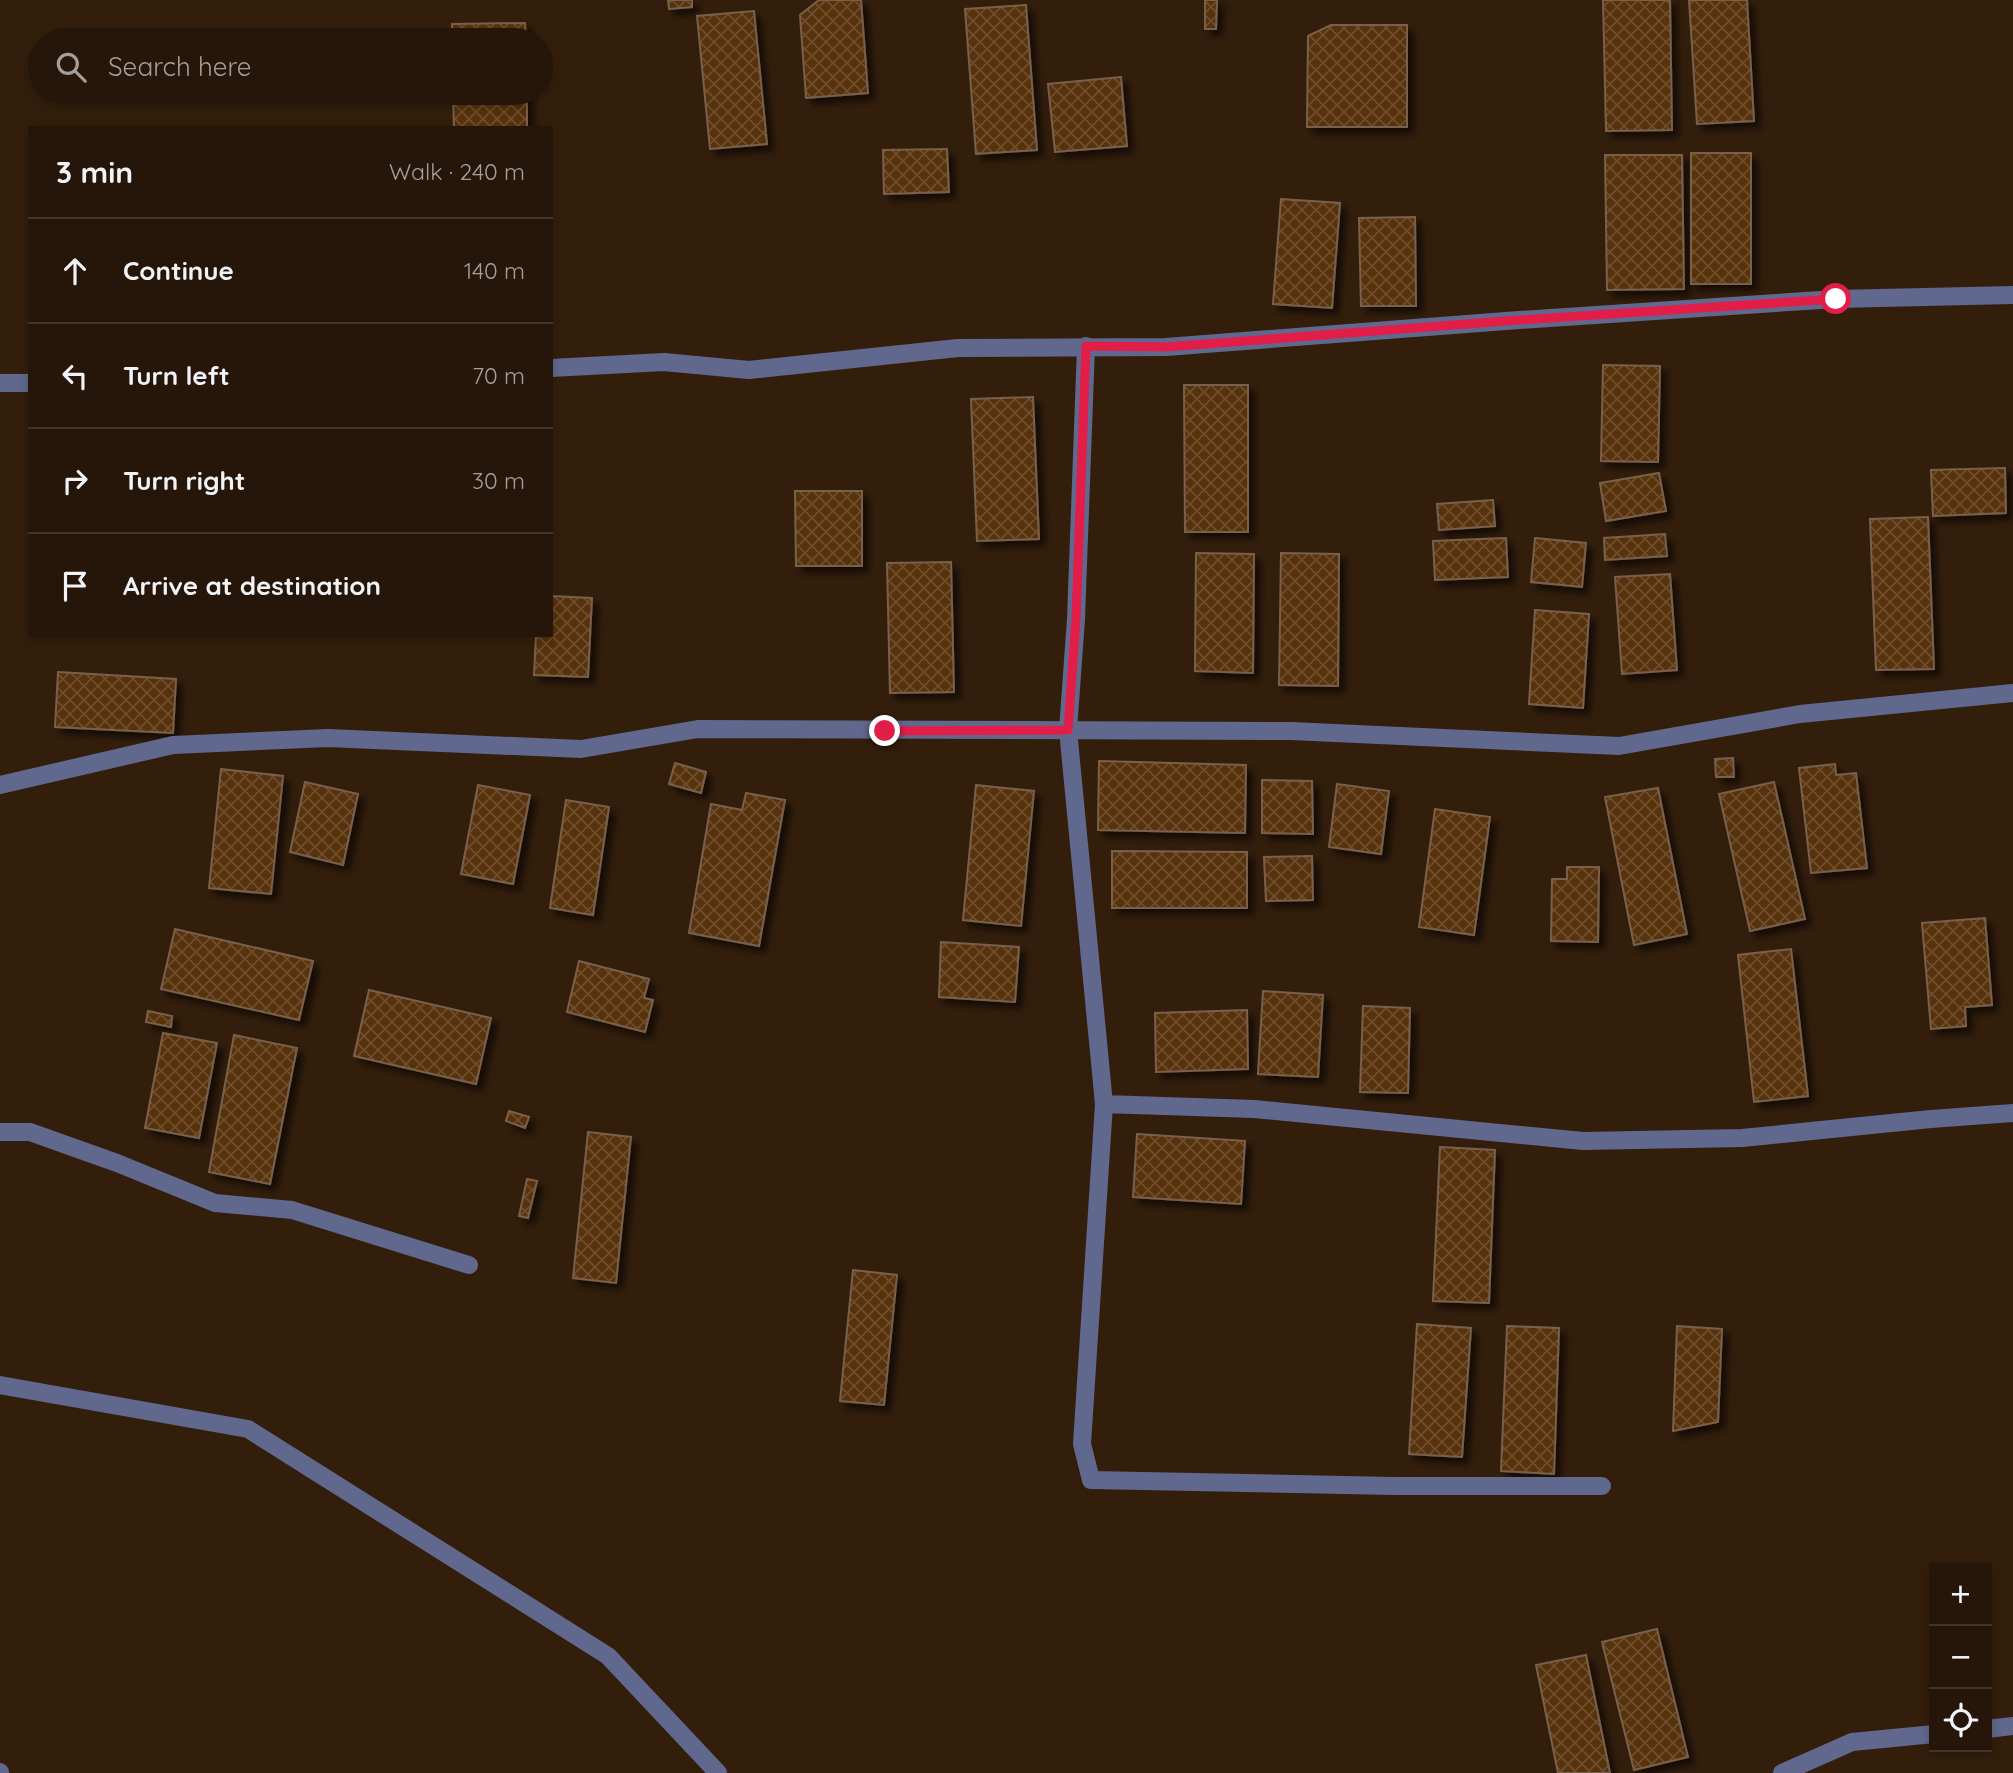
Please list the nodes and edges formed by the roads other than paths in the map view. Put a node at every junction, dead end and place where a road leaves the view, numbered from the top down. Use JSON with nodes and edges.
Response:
{"nodes":[{"id":1,"x":2013,"y":295,"type":"edge"},
{"id":2,"x":1086,"y":346,"type":"junction"},
{"id":3,"x":553,"y":368,"type":"edge"},
{"id":4,"x":0,"y":383,"type":"edge"},
{"id":5,"x":28,"y":383,"type":"edge"},
{"id":6,"x":2013,"y":693,"type":"edge"},
{"id":7,"x":1068,"y":730,"type":"junction"},
{"id":8,"x":0,"y":785,"type":"edge"},
{"id":9,"x":1104,"y":1104,"type":"junction"},
{"id":10,"x":2013,"y":1114,"type":"edge"},
{"id":11,"x":0,"y":1132,"type":"edge"},
{"id":12,"x":469,"y":1265,"type":"dead end"},
{"id":13,"x":0,"y":1385,"type":"edge"},
{"id":14,"x":1602,"y":1486,"type":"dead end"},
{"id":15,"x":2013,"y":1726,"type":"edge"},
{"id":16,"x":1992,"y":1728,"type":"edge"},
{"id":17,"x":1929,"y":1734,"type":"edge"},
{"id":18,"x":718,"y":1773,"type":"edge"},
{"id":19,"x":1782,"y":1773,"type":"edge"}],
"edges":[{"from":1,"to":2,"type":"street"},
{"from":2,"to":3,"type":"street"},
{"from":2,"to":7,"type":"street"},
{"from":4,"to":5,"type":"street"},
{"from":6,"to":7,"type":"street"},
{"from":7,"to":8,"type":"street"},
{"from":7,"to":9,"type":"street"},
{"from":9,"to":10,"type":"street"},
{"from":9,"to":14,"type":"street"},
{"from":11,"to":12,"type":"street"},
{"from":13,"to":18,"type":"street"},
{"from":15,"to":16,"type":"street"},
{"from":17,"to":19,"type":"street"}]}
